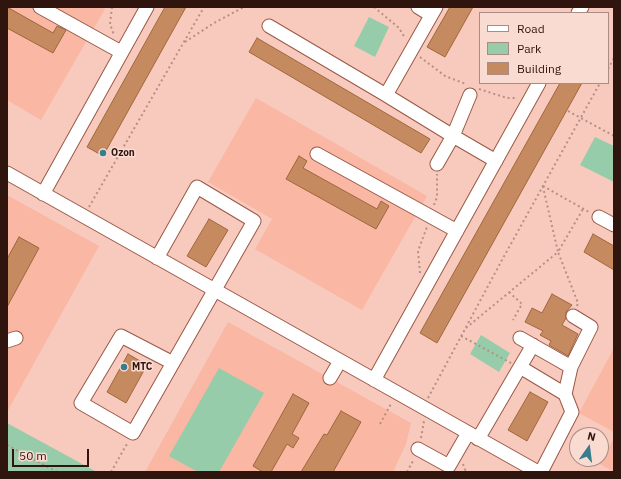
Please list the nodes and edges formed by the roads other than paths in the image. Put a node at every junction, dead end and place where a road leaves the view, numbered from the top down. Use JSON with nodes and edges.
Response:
{"nodes":[{"id":1,"x":40,"y":7,"type":"edge"},
{"id":2,"x":146,"y":7,"type":"edge"},
{"id":3,"x":418,"y":7,"type":"edge"},
{"id":4,"x":434,"y":11,"type":"edge"},
{"id":5,"x":268,"y":26,"type":"dead end"},
{"id":6,"x":121,"y":52,"type":"junction"},
{"id":7,"x":538,"y":84,"type":"edge"},
{"id":8,"x":386,"y":95,"type":"junction"},
{"id":9,"x":470,"y":95,"type":"dead end"},
{"id":10,"x":453,"y":136,"type":"junction"},
{"id":11,"x":317,"y":154,"type":"dead end"},
{"id":12,"x":496,"y":161,"type":"junction"},
{"id":13,"x":437,"y":164,"type":"dead end"},
{"id":14,"x":7,"y":173,"type":"edge"},
{"id":15,"x":43,"y":194,"type":"junction"},
{"id":16,"x":599,"y":217,"type":"road end"},
{"id":17,"x":614,"y":225,"type":"edge"},
{"id":18,"x":456,"y":232,"type":"junction"},
{"id":19,"x":157,"y":258,"type":"junction"},
{"id":20,"x":214,"y":290,"type":"junction"},
{"id":21,"x":573,"y":316,"type":"road end"},
{"id":22,"x":520,"y":338,"type":"dead end"},
{"id":23,"x":533,"y":346,"type":"junction"},
{"id":24,"x":340,"y":361,"type":"junction"},
{"id":25,"x":173,"y":363,"type":"junction"},
{"id":26,"x":520,"y":367,"type":"junction"},
{"id":27,"x":571,"y":367,"type":"junction"},
{"id":28,"x":330,"y":378,"type":"dead end"},
{"id":29,"x":374,"y":380,"type":"junction"},
{"id":30,"x":565,"y":394,"type":"junction"},
{"id":31,"x":473,"y":436,"type":"junction"},
{"id":32,"x":418,"y":449,"type":"road end"},
{"id":33,"x":539,"y":472,"type":"edge"}],
"edges":[{"from":1,"to":6,"type":"street"},
{"from":2,"to":6,"type":"street"},
{"from":3,"to":4,"type":"street"},
{"from":4,"to":8,"type":"street"},
{"from":5,"to":8,"type":"street"},
{"from":6,"to":15,"type":"street"},
{"from":7,"to":12,"type":"street"},
{"from":8,"to":10,"type":"street"},
{"from":9,"to":10,"type":"street"},
{"from":10,"to":12,"type":"street"},
{"from":10,"to":13,"type":"street"},
{"from":11,"to":18,"type":"street"},
{"from":12,"to":18,"type":"street"},
{"from":14,"to":15,"type":"street"},
{"from":15,"to":19,"type":"street"},
{"from":16,"to":17,"type":"street"},
{"from":18,"to":29,"type":"street"},
{"from":19,"to":20,"type":"street"},
{"from":19,"to":20,"type":"street"},
{"from":20,"to":24,"type":"street"},
{"from":20,"to":25,"type":"street"},
{"from":21,"to":27,"type":"street"},
{"from":22,"to":23,"type":"street"},
{"from":23,"to":26,"type":"street"},
{"from":23,"to":27,"type":"street"},
{"from":24,"to":28,"type":"street"},
{"from":24,"to":29,"type":"street"},
{"from":25,"to":25,"type":"street"},
{"from":26,"to":30,"type":"street"},
{"from":26,"to":31,"type":"street"},
{"from":27,"to":30,"type":"street"},
{"from":29,"to":31,"type":"street"},
{"from":30,"to":33,"type":"street"},
{"from":31,"to":32,"type":"street"},
{"from":31,"to":33,"type":"street"}]}
